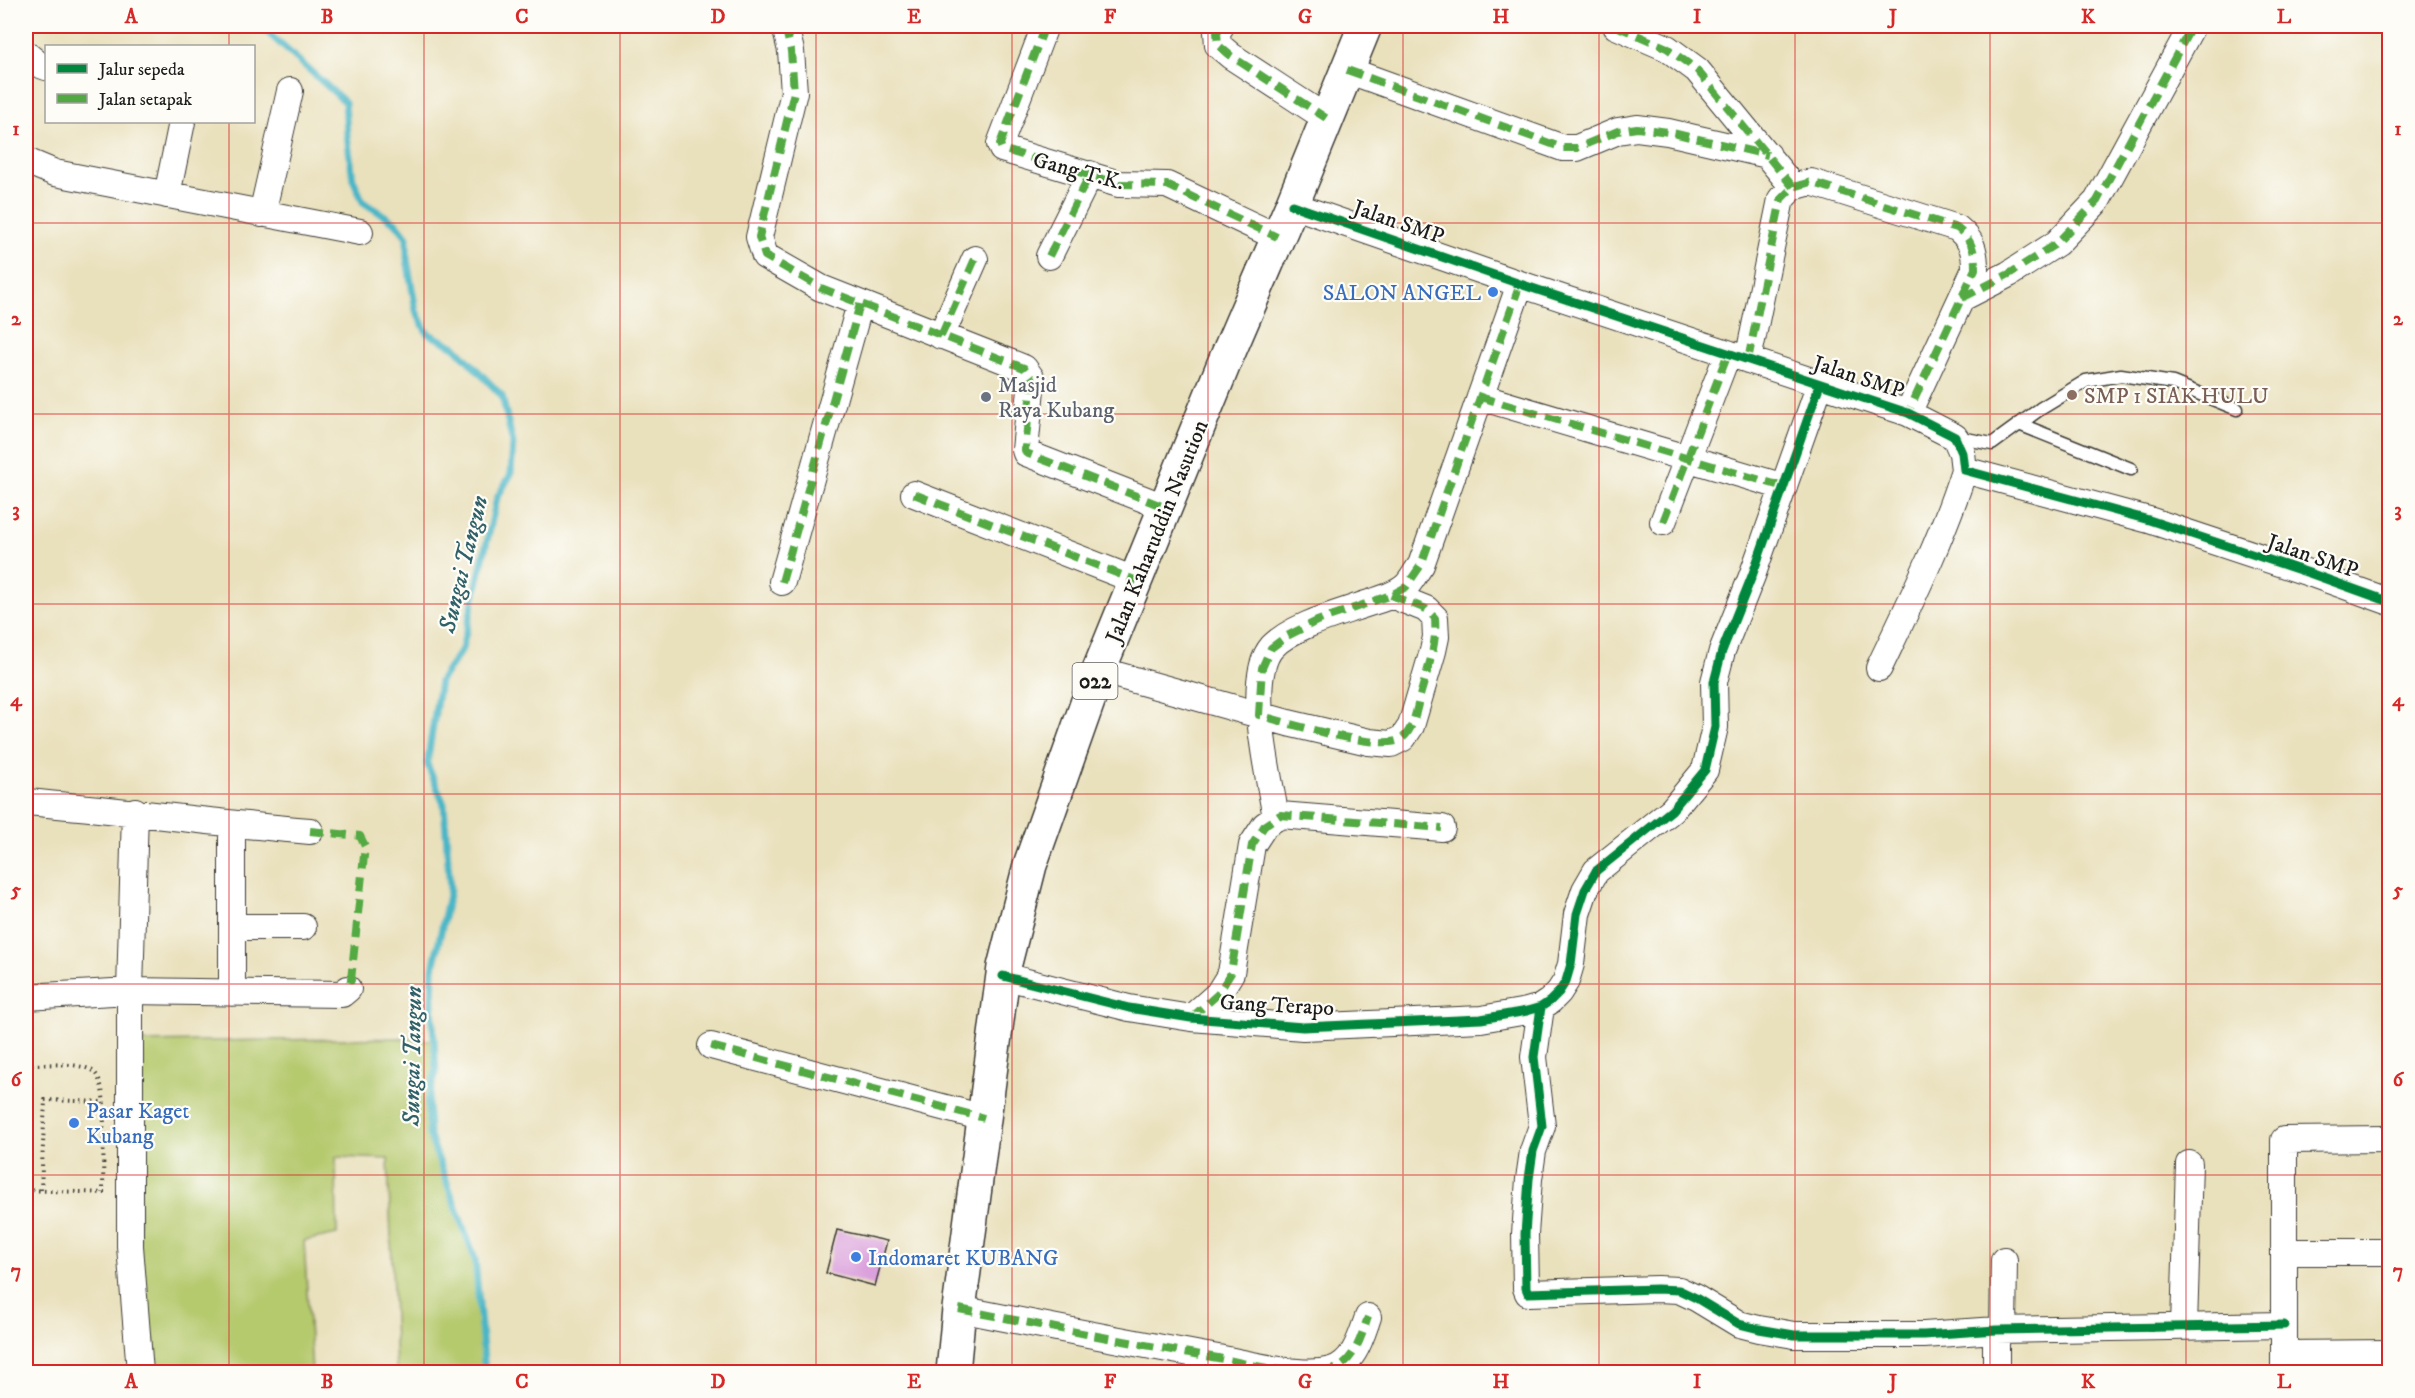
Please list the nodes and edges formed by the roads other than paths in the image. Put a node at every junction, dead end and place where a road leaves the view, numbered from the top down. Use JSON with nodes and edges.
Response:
{"nodes":[{"id":1,"x":785,"y":26,"type":"edge"},
{"id":2,"x":1045,"y":26,"type":"edge"},
{"id":3,"x":1221,"y":26,"type":"edge"},
{"id":4,"x":1365,"y":26,"type":"edge"},
{"id":5,"x":1616,"y":26,"type":"edge"},
{"id":6,"x":2192,"y":26,"type":"edge"},
{"id":7,"x":26,"y":54,"type":"edge"},
{"id":8,"x":45,"y":67,"type":"edge"},
{"id":9,"x":1347,"y":70,"type":"junction"},
{"id":10,"x":290,"y":91,"type":"dead end"},
{"id":11,"x":1326,"y":118,"type":"junction"},
{"id":12,"x":182,"y":123,"type":"edge"},
{"id":13,"x":1768,"y":155,"type":"junction"},
{"id":14,"x":26,"y":161,"type":"edge"},
{"id":15,"x":1090,"y":174,"type":"junction"},
{"id":16,"x":1793,"y":187,"type":"junction"},
{"id":17,"x":167,"y":195,"type":"junction"},
{"id":18,"x":1292,"y":205,"type":"junction"},
{"id":19,"x":262,"y":214,"type":"junction"},
{"id":20,"x":360,"y":232,"type":"dead end"},
{"id":21,"x":1277,"y":237,"type":"junction"},
{"id":22,"x":1049,"y":256,"type":"dead end"},
{"id":23,"x":975,"y":259,"type":"dead end"},
{"id":24,"x":1520,"y":284,"type":"junction"},
{"id":25,"x":1962,"y":298,"type":"junction"},
{"id":26,"x":860,"y":304,"type":"junction"},
{"id":27,"x":941,"y":336,"type":"junction"},
{"id":28,"x":1738,"y":357,"type":"junction"},
{"id":29,"x":1820,"y":384,"type":"junction"},
{"id":30,"x":1480,"y":397,"type":"junction"},
{"id":31,"x":2237,"y":409,"type":"dead end"},
{"id":32,"x":1908,"y":413,"type":"junction"},
{"id":33,"x":2019,"y":424,"type":"junction"},
{"id":34,"x":1955,"y":437,"type":"junction"},
{"id":35,"x":1688,"y":459,"type":"junction"},
{"id":36,"x":2131,"y":468,"type":"dead end"},
{"id":37,"x":1964,"y":470,"type":"junction"},
{"id":38,"x":1784,"y":487,"type":"junction"},
{"id":39,"x":914,"y":494,"type":"dead end"},
{"id":40,"x":1167,"y":508,"type":"junction"},
{"id":41,"x":1663,"y":522,"type":"dead end"},
{"id":42,"x":1137,"y":581,"type":"junction"},
{"id":43,"x":782,"y":582,"type":"dead end"},
{"id":44,"x":1391,"y":595,"type":"junction"},
{"id":45,"x":2390,"y":602,"type":"edge"},
{"id":46,"x":1879,"y":668,"type":"dead end"},
{"id":47,"x":1099,"y":670,"type":"junction"},
{"id":48,"x":1259,"y":715,"type":"junction"},
{"id":49,"x":26,"y":802,"type":"edge"},
{"id":50,"x":135,"y":811,"type":"junction"},
{"id":51,"x":1276,"y":818,"type":"junction"},
{"id":52,"x":232,"y":824,"type":"junction"},
{"id":53,"x":1442,"y":828,"type":"dead end"},
{"id":54,"x":310,"y":831,"type":"dead end"},
{"id":55,"x":233,"y":927,"type":"junction"},
{"id":56,"x":303,"y":927,"type":"dead end"},
{"id":57,"x":1003,"y":976,"type":"junction"},
{"id":58,"x":348,"y":989,"type":"dead end"},
{"id":59,"x":130,"y":991,"type":"junction"},
{"id":60,"x":232,"y":993,"type":"junction"},
{"id":61,"x":26,"y":997,"type":"edge"},
{"id":62,"x":1546,"y":1004,"type":"junction"},
{"id":63,"x":1191,"y":1018,"type":"junction"},
{"id":64,"x":711,"y":1046,"type":"dead end"},
{"id":65,"x":984,"y":1118,"type":"junction"},
{"id":66,"x":2390,"y":1140,"type":"edge"},
{"id":67,"x":2189,"y":1164,"type":"dead end"},
{"id":68,"x":2284,"y":1252,"type":"junction"},
{"id":69,"x":2390,"y":1252,"type":"edge"},
{"id":70,"x":2004,"y":1260,"type":"dead end"},
{"id":71,"x":959,"y":1309,"type":"junction"},
{"id":72,"x":1368,"y":1317,"type":"dead end"},
{"id":73,"x":2284,"y":1325,"type":"junction"},
{"id":74,"x":2184,"y":1326,"type":"junction"},
{"id":75,"x":2000,"y":1330,"type":"junction"},
{"id":76,"x":2390,"y":1353,"type":"edge"},
{"id":77,"x":2284,"y":1363,"type":"edge"},
{"id":78,"x":140,"y":1372,"type":"edge"},
{"id":79,"x":953,"y":1372,"type":"edge"},
{"id":80,"x":1996,"y":1372,"type":"edge"}],
"edges":[{"from":1,"to":26,"type":"street"},
{"from":2,"to":15,"type":"street","name":"Gang T.K."},
{"from":3,"to":11,"type":"street"},
{"from":4,"to":9,"type":"highway","name":"Jalan Kaharuddin Nasution","number":"022"},
{"from":5,"to":13,"type":"street"},
{"from":6,"to":25,"type":"street"},
{"from":7,"to":8,"type":"street"},
{"from":9,"to":11,"type":"highway","name":"Jalan Kaharuddin Nasution","number":"022"},
{"from":9,"to":13,"type":"street"},
{"from":10,"to":19,"type":"street"},
{"from":11,"to":18,"type":"highway","name":"Jalan Kaharuddin Nasution","number":"022"},
{"from":12,"to":17,"type":"street"},
{"from":13,"to":16,"type":"street"},
{"from":14,"to":17,"type":"street"},
{"from":15,"to":21,"type":"street","name":"Gang T.K."},
{"from":15,"to":22,"type":"street"},
{"from":16,"to":25,"type":"street"},
{"from":16,"to":28,"type":"street"},
{"from":17,"to":19,"type":"street"},
{"from":18,"to":21,"type":"highway","name":"Jalan Kaharuddin Nasution","number":"022"},
{"from":18,"to":24,"type":"street","name":"Jalan SMP"},
{"from":19,"to":20,"type":"street"},
{"from":21,"to":40,"type":"highway","name":"Jalan Kaharuddin Nasution","number":"022"},
{"from":23,"to":27,"type":"street"},
{"from":24,"to":28,"type":"street","name":"Jalan SMP"},
{"from":24,"to":30,"type":"street"},
{"from":25,"to":32,"type":"street"},
{"from":26,"to":27,"type":"street"},
{"from":26,"to":43,"type":"street"},
{"from":27,"to":40,"type":"street"},
{"from":28,"to":29,"type":"street","name":"Jalan SMP"},
{"from":28,"to":35,"type":"street"},
{"from":29,"to":32,"type":"street","name":"Jalan SMP"},
{"from":29,"to":38,"type":"street"},
{"from":30,"to":35,"type":"street"},
{"from":30,"to":44,"type":"street"},
{"from":31,"to":33,"type":"lane"},
{"from":32,"to":34,"type":"street","name":"Jalan SMP"},
{"from":33,"to":34,"type":"lane"},
{"from":33,"to":36,"type":"lane"},
{"from":34,"to":37,"type":"street"},
{"from":35,"to":38,"type":"street"},
{"from":35,"to":41,"type":"street"},
{"from":37,"to":45,"type":"street","name":"Jalan SMP"},
{"from":37,"to":46,"type":"street"},
{"from":38,"to":62,"type":"street"},
{"from":39,"to":42,"type":"street"},
{"from":40,"to":42,"type":"highway","name":"Jalan Kaharuddin Nasution","number":"022"},
{"from":42,"to":47,"type":"highway","name":"Jalan Kaharuddin Nasution","number":"022"},
{"from":44,"to":48,"type":"street"},
{"from":44,"to":48,"type":"street"},
{"from":47,"to":48,"type":"street"},
{"from":47,"to":57,"type":"highway","name":"Jalan Kaharuddin Nasution","number":"022"},
{"from":48,"to":51,"type":"street"},
{"from":49,"to":50,"type":"street"},
{"from":50,"to":52,"type":"street"},
{"from":50,"to":59,"type":"street"},
{"from":51,"to":53,"type":"street"},
{"from":51,"to":63,"type":"street"},
{"from":52,"to":54,"type":"street"},
{"from":52,"to":55,"type":"street"},
{"from":55,"to":56,"type":"street"},
{"from":55,"to":60,"type":"street"},
{"from":57,"to":63,"type":"street","name":"Gang Terapo"},
{"from":57,"to":65,"type":"highway","name":"Jalan Kaharuddin Nasution","number":"022"},
{"from":58,"to":60,"type":"street"},
{"from":59,"to":60,"type":"street"},
{"from":59,"to":61,"type":"street"},
{"from":59,"to":78,"type":"street"},
{"from":62,"to":63,"type":"street","name":"Gang Terapo"},
{"from":62,"to":75,"type":"street"},
{"from":64,"to":65,"type":"street"},
{"from":65,"to":71,"type":"highway","name":"Jalan Kaharuddin Nasution","number":"022"},
{"from":66,"to":68,"type":"street"},
{"from":67,"to":74,"type":"street"},
{"from":68,"to":69,"type":"street"},
{"from":68,"to":73,"type":"street"},
{"from":70,"to":75,"type":"street"},
{"from":71,"to":72,"type":"street"},
{"from":71,"to":79,"type":"highway","name":"Jalan Kaharuddin Nasution","number":"022"},
{"from":73,"to":74,"type":"street"},
{"from":73,"to":77,"type":"street"},
{"from":74,"to":75,"type":"street"},
{"from":75,"to":80,"type":"street"},
{"from":76,"to":77,"type":"street"}]}
